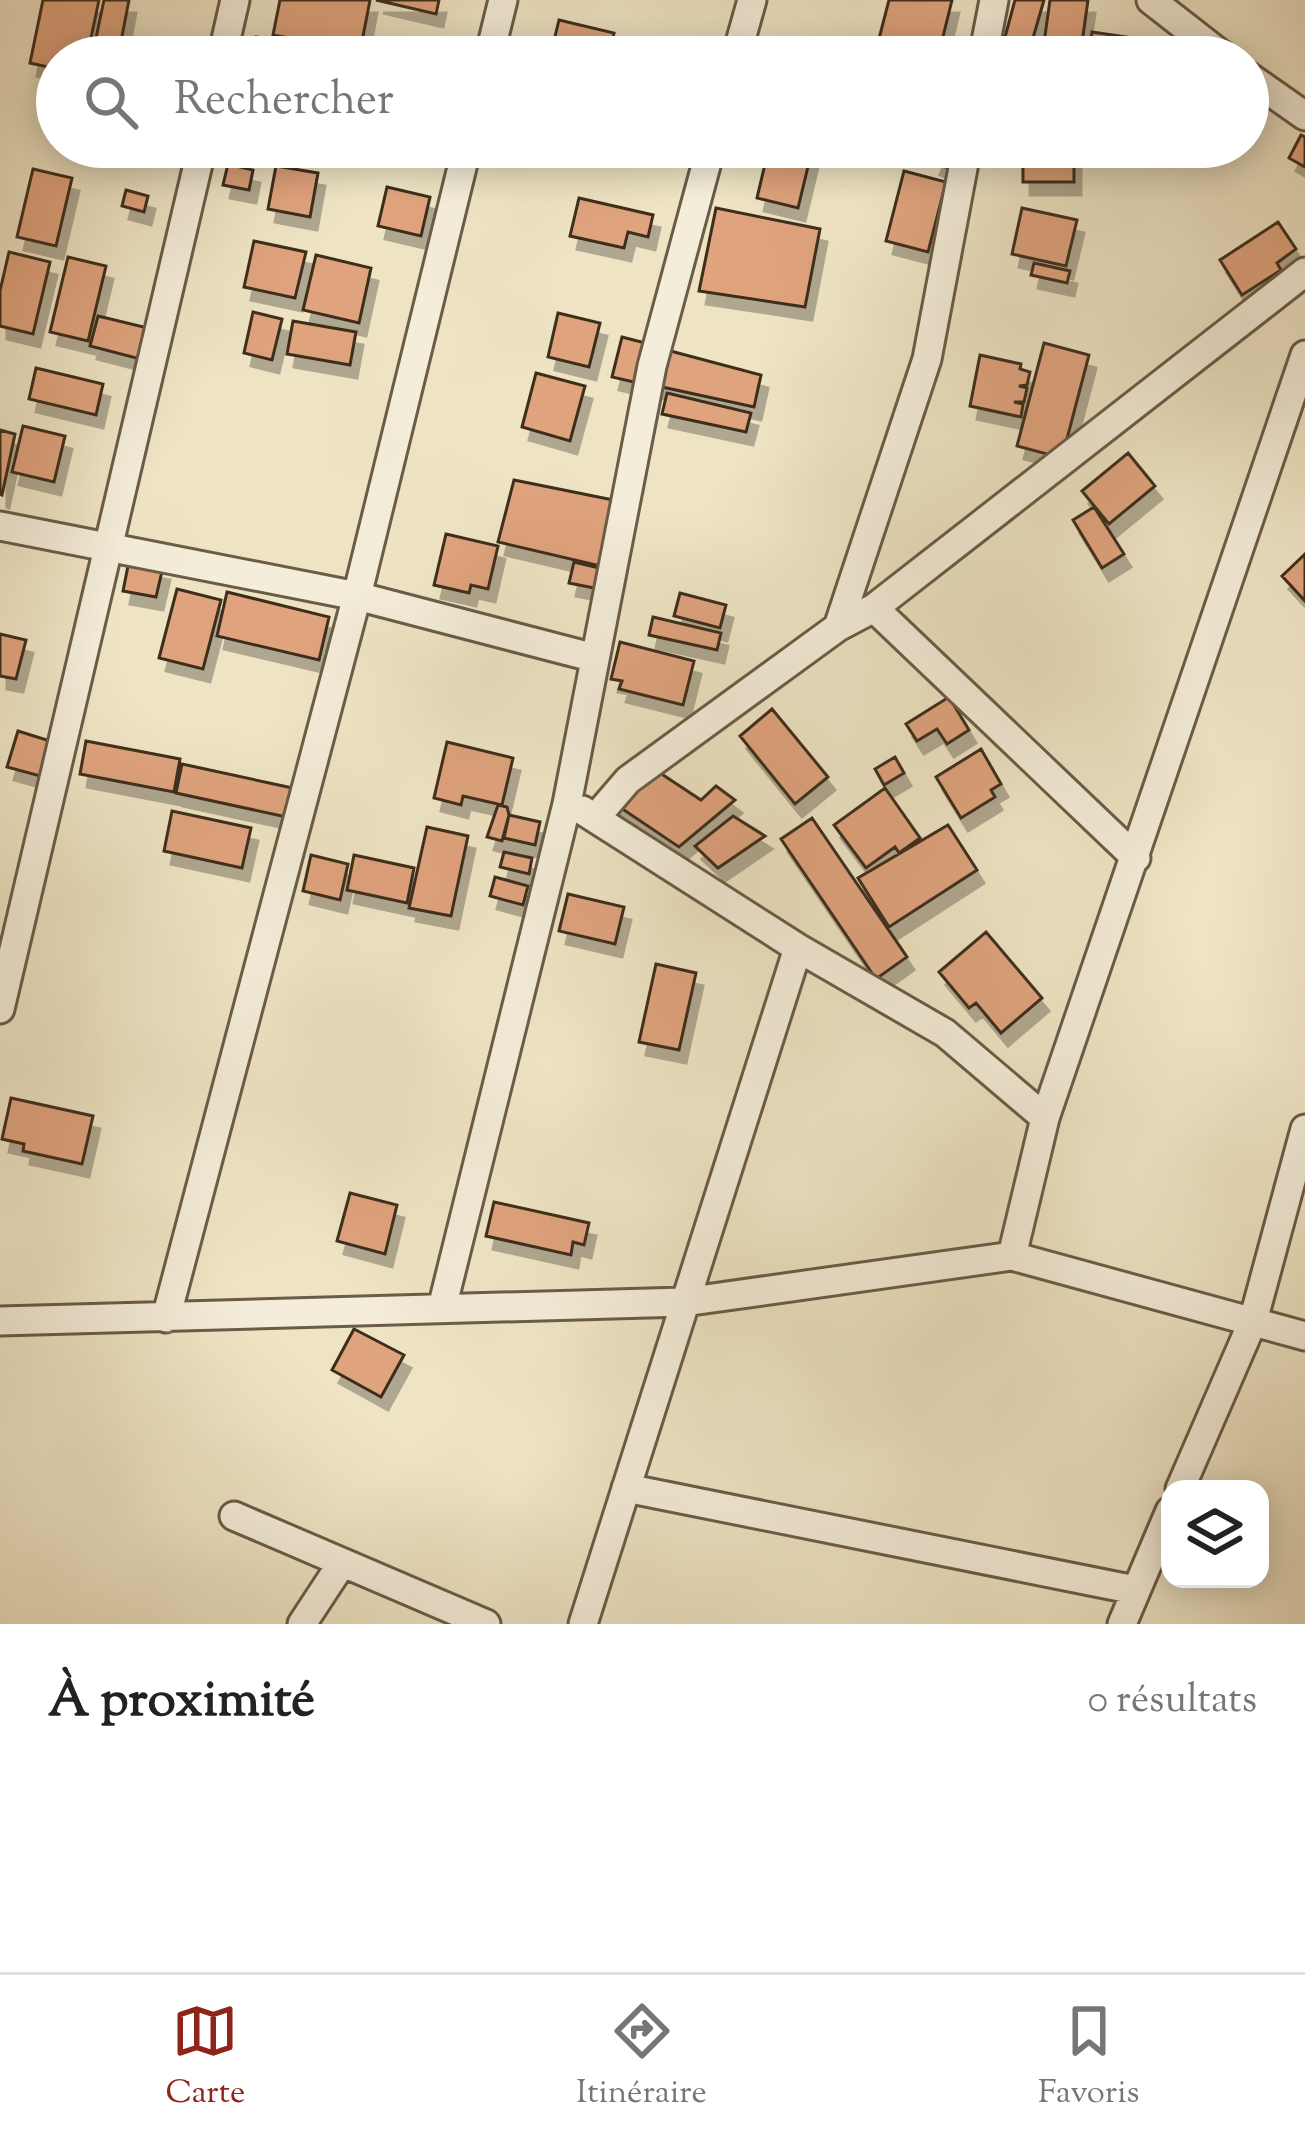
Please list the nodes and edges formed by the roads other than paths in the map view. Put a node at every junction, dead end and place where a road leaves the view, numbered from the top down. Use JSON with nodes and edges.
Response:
{"nodes":[{"id":1,"x":235,"y":0,"type":"edge"},
{"id":2,"x":503,"y":0,"type":"edge"},
{"id":3,"x":752,"y":0,"type":"edge"},
{"id":4,"x":994,"y":0,"type":"edge"},
{"id":5,"x":1151,"y":0,"type":"edge"},
{"id":6,"x":227,"y":36,"type":"edge"},
{"id":7,"x":494,"y":36,"type":"edge"},
{"id":8,"x":742,"y":36,"type":"edge"},
{"id":9,"x":987,"y":36,"type":"edge"},
{"id":10,"x":1197,"y":36,"type":"edge"},
{"id":11,"x":1269,"y":91,"type":"edge"},
{"id":12,"x":1305,"y":116,"type":"edge"},
{"id":13,"x":197,"y":168,"type":"edge"},
{"id":14,"x":462,"y":168,"type":"edge"},
{"id":15,"x":705,"y":168,"type":"edge"},
{"id":16,"x":963,"y":168,"type":"edge"},
{"id":17,"x":1305,"y":272,"type":"edge"},
{"id":18,"x":1305,"y":355,"type":"edge"},
{"id":19,"x":0,"y":526,"type":"edge"},
{"id":20,"x":112,"y":549,"type":"junction"},
{"id":21,"x":357,"y":596,"type":"junction"},
{"id":22,"x":874,"y":608,"type":"junction"},
{"id":23,"x":838,"y":626,"type":"junction"},
{"id":24,"x":595,"y":658,"type":"junction"},
{"id":25,"x":567,"y":804,"type":"junction"},
{"id":26,"x":597,"y":816,"type":"junction"},
{"id":27,"x":1136,"y":858,"type":"junction"},
{"id":28,"x":798,"y":948,"type":"junction"},
{"id":29,"x":0,"y":1009,"type":"edge"},
{"id":30,"x":1045,"y":1118,"type":"junction"},
{"id":31,"x":1305,"y":1129,"type":"edge"},
{"id":32,"x":1012,"y":1256,"type":"junction"},
{"id":33,"x":684,"y":1302,"type":"junction"},
{"id":34,"x":442,"y":1308,"type":"junction"},
{"id":35,"x":166,"y":1318,"type":"junction"},
{"id":36,"x":0,"y":1321,"type":"edge"},
{"id":37,"x":1253,"y":1321,"type":"junction"},
{"id":38,"x":1305,"y":1336,"type":"edge"},
{"id":39,"x":1184,"y":1480,"type":"edge"},
{"id":40,"x":626,"y":1488,"type":"junction"},
{"id":41,"x":234,"y":1516,"type":"dead end"},
{"id":42,"x":1161,"y":1532,"type":"edge"},
{"id":43,"x":342,"y":1563,"type":"junction"},
{"id":44,"x":1135,"y":1591,"type":"junction"},
{"id":45,"x":302,"y":1624,"type":"edge"},
{"id":46,"x":486,"y":1624,"type":"edge"},
{"id":47,"x":583,"y":1624,"type":"edge"},
{"id":48,"x":1122,"y":1624,"type":"edge"}],
"edges":[{"from":1,"to":6,"type":"street"},
{"from":2,"to":7,"type":"street"},
{"from":3,"to":8,"type":"street"},
{"from":4,"to":9,"type":"street"},
{"from":5,"to":10,"type":"street"},
{"from":11,"to":12,"type":"street"},
{"from":13,"to":20,"type":"street"},
{"from":14,"to":21,"type":"street"},
{"from":15,"to":24,"type":"street"},
{"from":16,"to":23,"type":"street"},
{"from":17,"to":22,"type":"street"},
{"from":18,"to":27,"type":"street"},
{"from":19,"to":20,"type":"street"},
{"from":20,"to":21,"type":"street"},
{"from":20,"to":29,"type":"street"},
{"from":21,"to":24,"type":"street"},
{"from":21,"to":35,"type":"street"},
{"from":22,"to":23,"type":"street"},
{"from":22,"to":27,"type":"street"},
{"from":23,"to":26,"type":"street"},
{"from":24,"to":25,"type":"street"},
{"from":25,"to":26,"type":"street"},
{"from":25,"to":34,"type":"street"},
{"from":26,"to":28,"type":"street"},
{"from":27,"to":30,"type":"street"},
{"from":28,"to":30,"type":"street"},
{"from":28,"to":33,"type":"street"},
{"from":30,"to":32,"type":"street"},
{"from":31,"to":37,"type":"street"},
{"from":32,"to":33,"type":"street"},
{"from":32,"to":37,"type":"street"},
{"from":33,"to":34,"type":"street"},
{"from":33,"to":40,"type":"street"},
{"from":34,"to":35,"type":"street"},
{"from":35,"to":36,"type":"street"},
{"from":37,"to":38,"type":"street"},
{"from":37,"to":39,"type":"street"},
{"from":40,"to":44,"type":"street"},
{"from":40,"to":47,"type":"street"},
{"from":41,"to":43,"type":"street"},
{"from":42,"to":44,"type":"street"},
{"from":43,"to":45,"type":"street"},
{"from":43,"to":46,"type":"street"},
{"from":44,"to":48,"type":"street"}]}
